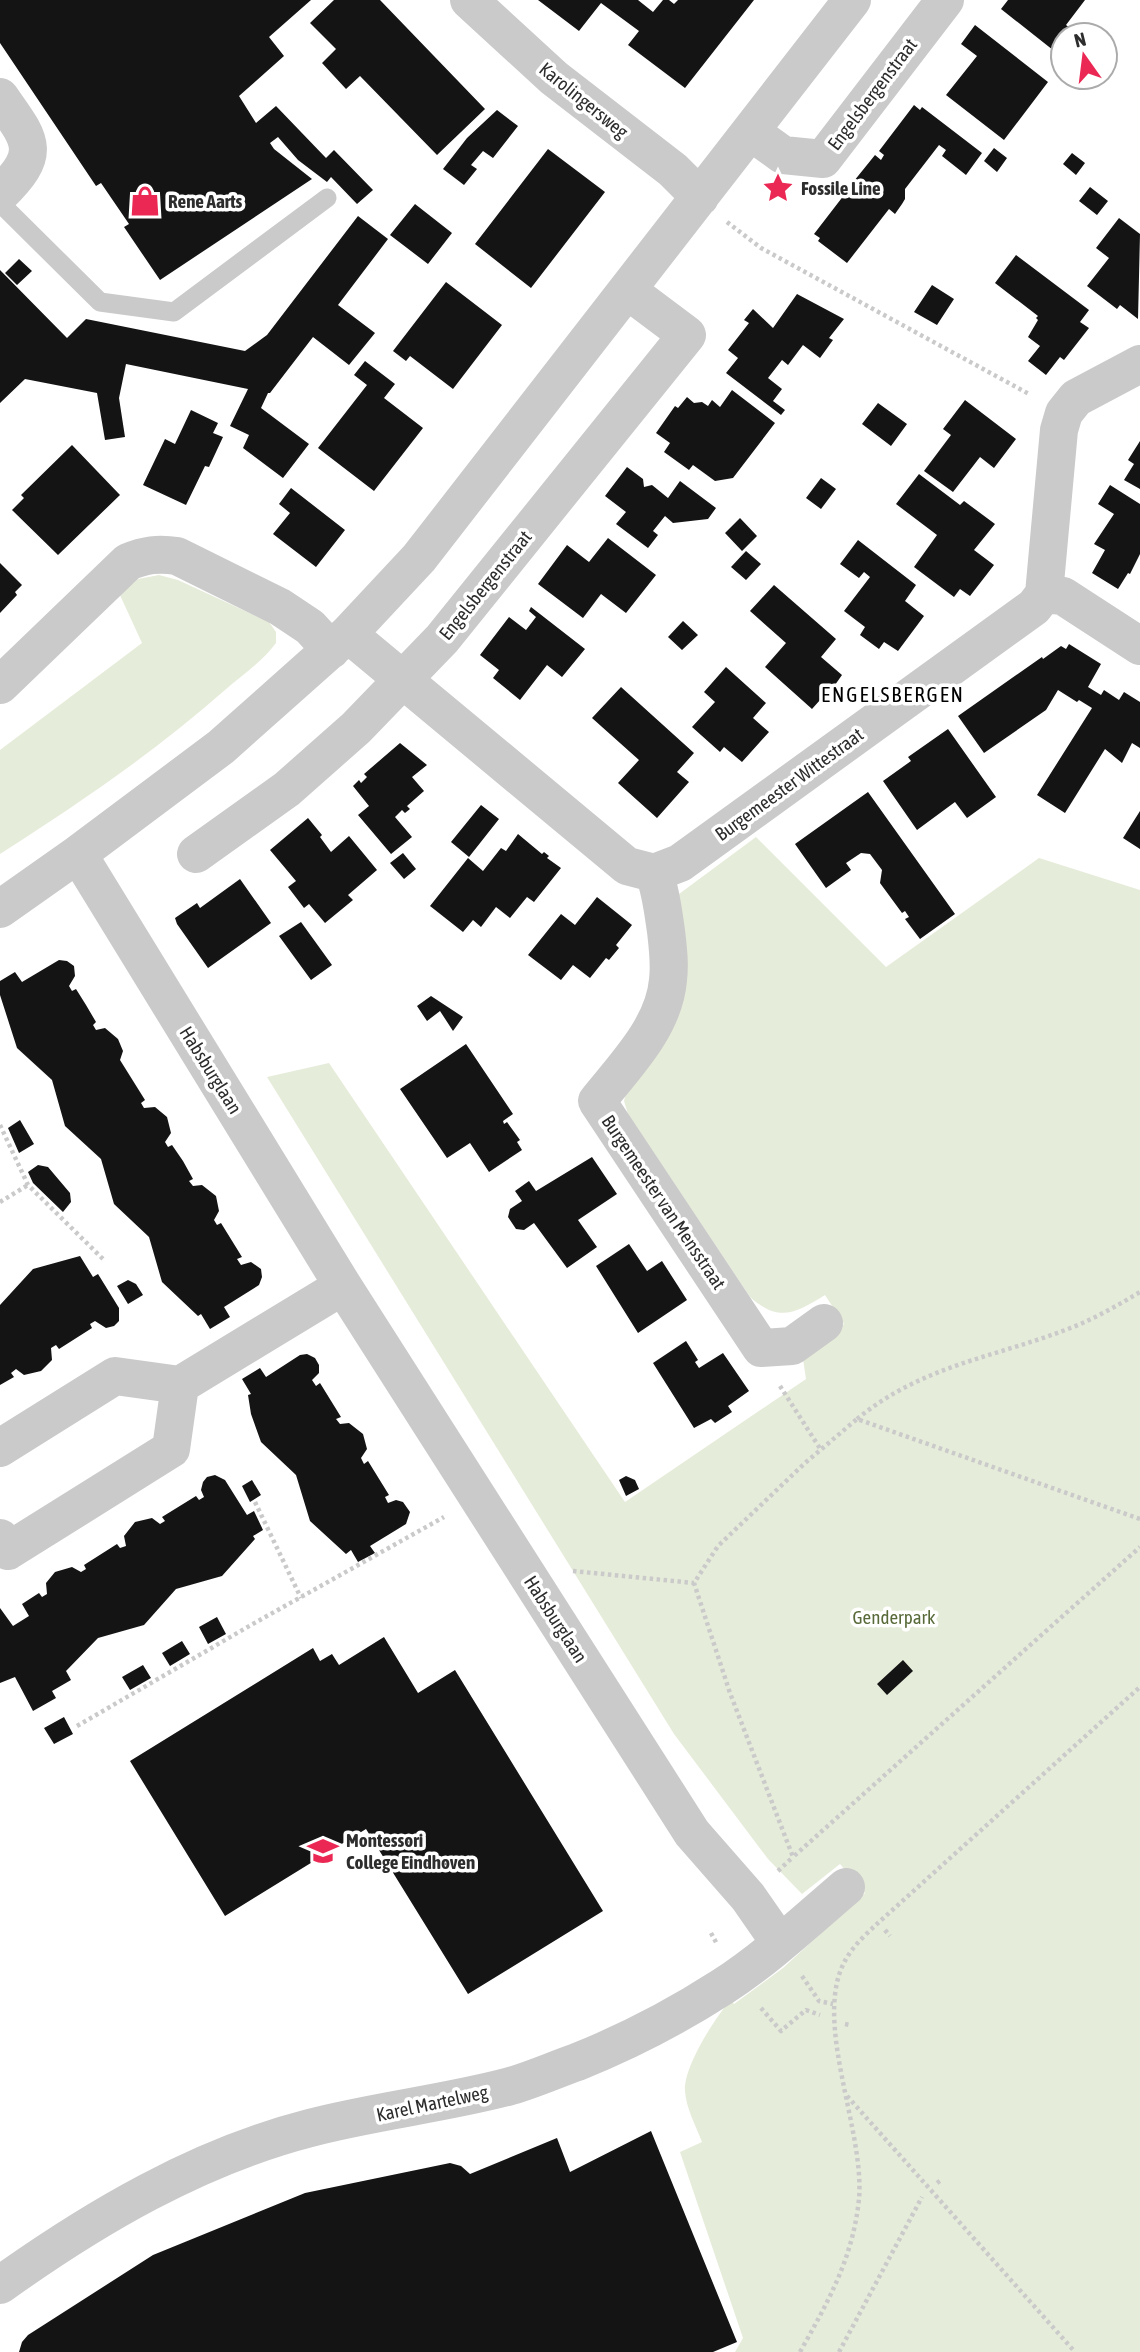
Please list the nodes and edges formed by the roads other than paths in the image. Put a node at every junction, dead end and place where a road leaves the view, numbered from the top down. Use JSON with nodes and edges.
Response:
{"nodes":[{"id":1,"x":469,"y":0,"type":"edge"},
{"id":2,"x":852,"y":0,"type":"edge"},
{"id":3,"x":945,"y":0,"type":"edge"},
{"id":4,"x":0,"y":97,"type":"edge"},
{"id":5,"x":751,"y":132,"type":"junction"},
{"id":6,"x":0,"y":194,"type":"edge"},
{"id":7,"x":700,"y":197,"type":"junction"},
{"id":8,"x":327,"y":198,"type":"dead end"},
{"id":9,"x":0,"y":203,"type":"edge"},
{"id":10,"x":627,"y":290,"type":"junction"},
{"id":11,"x":1140,"y":364,"type":"edge"},
{"id":12,"x":1045,"y":594,"type":"junction"},
{"id":13,"x":339,"y":642,"type":"junction"},
{"id":14,"x":1140,"y":646,"type":"edge"},
{"id":15,"x":402,"y":680,"type":"junction"},
{"id":16,"x":0,"y":685,"type":"edge"},
{"id":17,"x":196,"y":854,"type":"dead end"},
{"id":18,"x":78,"y":855,"type":"junction"},
{"id":19,"x":654,"y":873,"type":"junction"},
{"id":20,"x":0,"y":909,"type":"edge"},
{"id":21,"x":343,"y":1286,"type":"junction"},
{"id":22,"x":824,"y":1323,"type":"dead end"},
{"id":23,"x":180,"y":1385,"type":"junction"},
{"id":24,"x":0,"y":1448,"type":"edge"},
{"id":25,"x":0,"y":1538,"type":"edge"},
{"id":26,"x":846,"y":1887,"type":"dead end"},
{"id":27,"x":780,"y":1943,"type":"junction"},
{"id":28,"x":0,"y":2285,"type":"edge"}],
"edges":[{"from":1,"to":7,"type":"street","name":"Karolingersweg"},
{"from":2,"to":5,"type":"street"},
{"from":3,"to":5,"type":"street","name":"Engelsbergenstraat"},
{"from":4,"to":6,"type":"street"},
{"from":5,"to":7,"type":"street"},
{"from":7,"to":10,"type":"street"},
{"from":8,"to":9,"type":"lane"},
{"from":10,"to":13,"type":"street"},
{"from":10,"to":15,"type":"street","name":"Engelsbergenstraat"},
{"from":11,"to":12,"type":"street"},
{"from":12,"to":14,"type":"street"},
{"from":12,"to":19,"type":"street","name":"Burgemeester Wittestraat"},
{"from":13,"to":15,"type":"street"},
{"from":13,"to":16,"type":"street"},
{"from":13,"to":18,"type":"street"},
{"from":15,"to":17,"type":"street","name":"Engelsbergenstraat"},
{"from":15,"to":19,"type":"street"},
{"from":18,"to":20,"type":"street"},
{"from":18,"to":21,"type":"street","name":"Habsburglaan"},
{"from":19,"to":22,"type":"street","name":"Burgemeester van Mensstraat"},
{"from":21,"to":23,"type":"street"},
{"from":21,"to":27,"type":"street","name":"Habsburglaan"},
{"from":23,"to":24,"type":"street"},
{"from":23,"to":25,"type":"street"},
{"from":26,"to":27,"type":"street","name":"Karel Martelweg"},
{"from":27,"to":28,"type":"street","name":"Karel Martelweg"}]}
